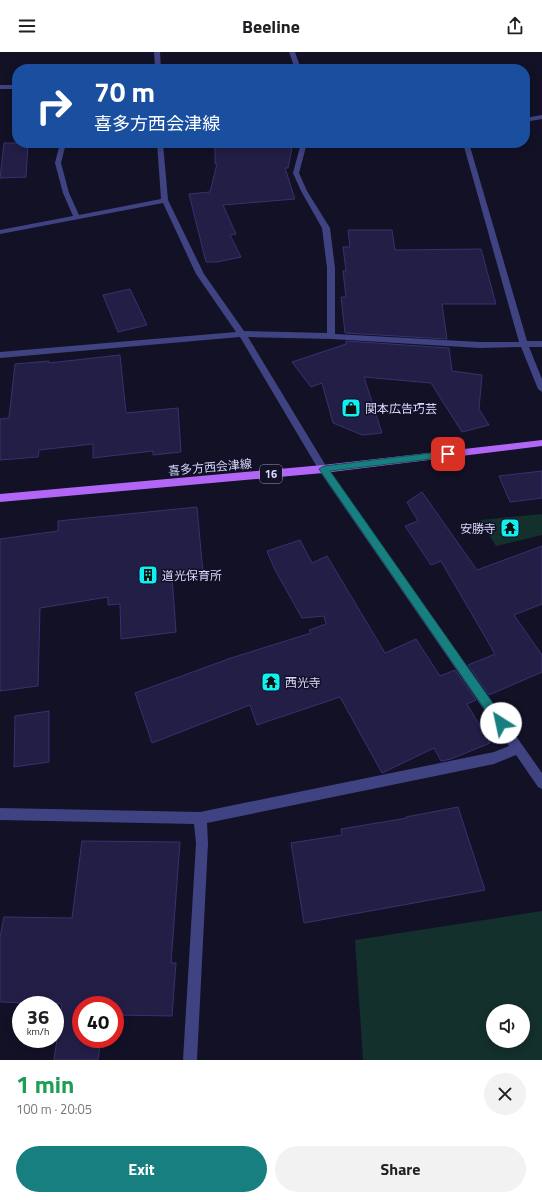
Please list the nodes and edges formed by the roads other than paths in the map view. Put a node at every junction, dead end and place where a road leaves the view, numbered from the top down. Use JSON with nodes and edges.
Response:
{"nodes":[{"id":1,"x":157,"y":52,"type":"edge"},
{"id":2,"x":292,"y":52,"type":"edge"},
{"id":3,"x":158,"y":64,"type":"edge"},
{"id":4,"x":296,"y":64,"type":"edge"},
{"id":5,"x":0,"y":87,"type":"edge"},
{"id":6,"x":12,"y":87,"type":"edge"},
{"id":7,"x":542,"y":117,"type":"edge"},
{"id":8,"x":530,"y":119,"type":"edge"},
{"id":9,"x":62,"y":148,"type":"edge"},
{"id":10,"x":160,"y":148,"type":"edge"},
{"id":11,"x":303,"y":148,"type":"edge"},
{"id":12,"x":467,"y":148,"type":"edge"},
{"id":13,"x":165,"y":200,"type":"junction"},
{"id":14,"x":77,"y":217,"type":"junction"},
{"id":15,"x":0,"y":232,"type":"edge"},
{"id":16,"x":242,"y":334,"type":"junction"},
{"id":17,"x":331,"y":336,"type":"junction"},
{"id":18,"x":542,"y":344,"type":"edge"},
{"id":19,"x":524,"y":345,"type":"junction"},
{"id":20,"x":0,"y":355,"type":"edge"},
{"id":21,"x":542,"y":389,"type":"edge"},
{"id":22,"x":542,"y":443,"type":"edge"},
{"id":23,"x":324,"y":469,"type":"junction"},
{"id":24,"x":0,"y":498,"type":"edge"},
{"id":25,"x":518,"y":748,"type":"junction"},
{"id":26,"x":542,"y":783,"type":"edge"},
{"id":27,"x":0,"y":814,"type":"edge"},
{"id":28,"x":200,"y":818,"type":"junction"},
{"id":29,"x":190,"y":1060,"type":"edge"}],
"edges":[{"from":1,"to":3,"type":"street"},
{"from":2,"to":4,"type":"street"},
{"from":5,"to":6,"type":"street"},
{"from":7,"to":8,"type":"street"},
{"from":9,"to":14,"type":"street"},
{"from":10,"to":13,"type":"street"},
{"from":11,"to":17,"type":"street"},
{"from":12,"to":19,"type":"street"},
{"from":13,"to":14,"type":"street"},
{"from":13,"to":16,"type":"street"},
{"from":14,"to":15,"type":"street"},
{"from":16,"to":17,"type":"street"},
{"from":16,"to":20,"type":"street"},
{"from":16,"to":23,"type":"street"},
{"from":17,"to":19,"type":"street"},
{"from":18,"to":19,"type":"street"},
{"from":19,"to":21,"type":"street"},
{"from":22,"to":23,"type":"main road","name":"喜多方西会津線","number":"16"},
{"from":23,"to":24,"type":"main road","name":"喜多方西会津線","number":"16"},
{"from":23,"to":25,"type":"street"},
{"from":25,"to":26,"type":"street"},
{"from":25,"to":28,"type":"street"},
{"from":27,"to":28,"type":"street"},
{"from":28,"to":29,"type":"street"}]}
